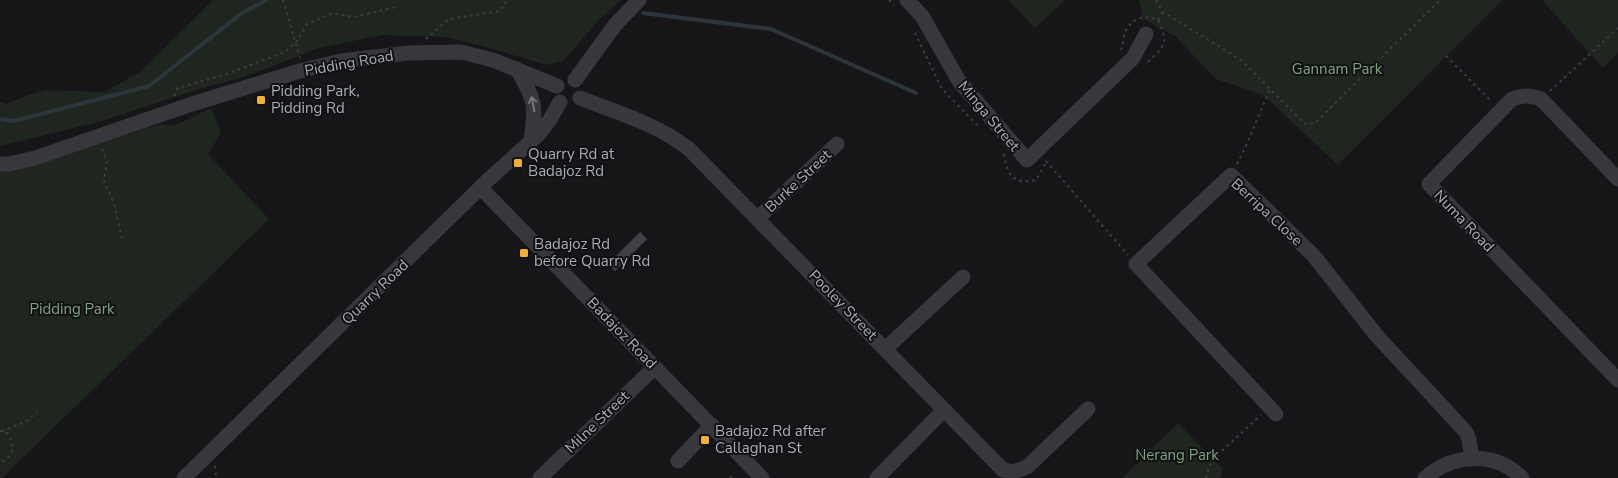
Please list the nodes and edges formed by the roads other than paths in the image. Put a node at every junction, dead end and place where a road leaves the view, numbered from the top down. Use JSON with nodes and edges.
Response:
{"nodes":[{"id":1,"x":639,"y":0,"type":"edge"},
{"id":2,"x":900,"y":3,"type":"edge"},
{"id":3,"x":1146,"y":34,"type":"dead end"},
{"id":4,"x":517,"y":69,"type":"junction"},
{"id":5,"x":575,"y":80,"type":"junction"},
{"id":6,"x":557,"y":86,"type":"junction"},
{"id":7,"x":580,"y":98,"type":"junction"},
{"id":8,"x":560,"y":102,"type":"junction"},
{"id":9,"x":530,"y":142,"type":"junction"},
{"id":10,"x":837,"y":144,"type":"dead end"},
{"id":11,"x":0,"y":164,"type":"edge"},
{"id":12,"x":1618,"y":179,"type":"edge"},
{"id":13,"x":481,"y":188,"type":"junction"},
{"id":14,"x":758,"y":218,"type":"junction"},
{"id":15,"x":963,"y":277,"type":"dead end"},
{"id":16,"x":885,"y":349,"type":"junction"},
{"id":17,"x":655,"y":367,"type":"junction"},
{"id":18,"x":1618,"y":380,"type":"edge"},
{"id":19,"x":1088,"y":408,"type":"dead end"},
{"id":20,"x":943,"y":411,"type":"junction"},
{"id":21,"x":1273,"y":411,"type":"road end"},
{"id":22,"x":712,"y":425,"type":"junction"},
{"id":23,"x":1472,"y":459,"type":"junction"},
{"id":24,"x":678,"y":461,"type":"dead end"},
{"id":25,"x":194,"y":475,"type":"edge"},
{"id":26,"x":540,"y":478,"type":"edge"},
{"id":27,"x":761,"y":478,"type":"edge"},
{"id":28,"x":877,"y":478,"type":"edge"},
{"id":29,"x":1425,"y":478,"type":"edge"},
{"id":30,"x":1522,"y":478,"type":"edge"}],
"edges":[{"from":1,"to":5,"type":"street"},
{"from":2,"to":3,"type":"street","name":"Minga Street"},
{"from":4,"to":6,"type":"street","name":"Pidding Road"},
{"from":9,"to":4,"type":"street","one_way":true},
{"from":4,"to":11,"type":"street","name":"Pidding Road"},
{"from":5,"to":6,"type":"street"},
{"from":5,"to":7,"type":"street"},
{"from":6,"to":8,"type":"street"},
{"from":7,"to":8,"type":"street"},
{"from":7,"to":14,"type":"street","name":"Pooley Street"},
{"from":8,"to":9,"type":"street","name":"Quarry Road"},
{"from":9,"to":13,"type":"street","name":"Quarry Road"},
{"from":10,"to":14,"type":"street","name":"Burke Street"},
{"from":12,"to":18,"type":"street","name":"Numa Road"},
{"from":13,"to":17,"type":"street","name":"Badajoz Road"},
{"from":13,"to":25,"type":"street","name":"Quarry Road"},
{"from":14,"to":16,"type":"street","name":"Pooley Street"},
{"from":15,"to":16,"type":"street"},
{"from":16,"to":20,"type":"street","name":"Pooley Street"},
{"from":17,"to":22,"type":"street","name":"Badajoz Road"},
{"from":17,"to":26,"type":"street","name":"Milne Street"},
{"from":19,"to":20,"type":"street","name":"Pooley Street"},
{"from":20,"to":28,"type":"street"},
{"from":21,"to":23,"type":"street","name":"Berripa Close"},
{"from":22,"to":24,"type":"street"},
{"from":22,"to":27,"type":"street","name":"Badajoz Road"},
{"from":23,"to":29,"type":"street"},
{"from":23,"to":30,"type":"street"}]}
